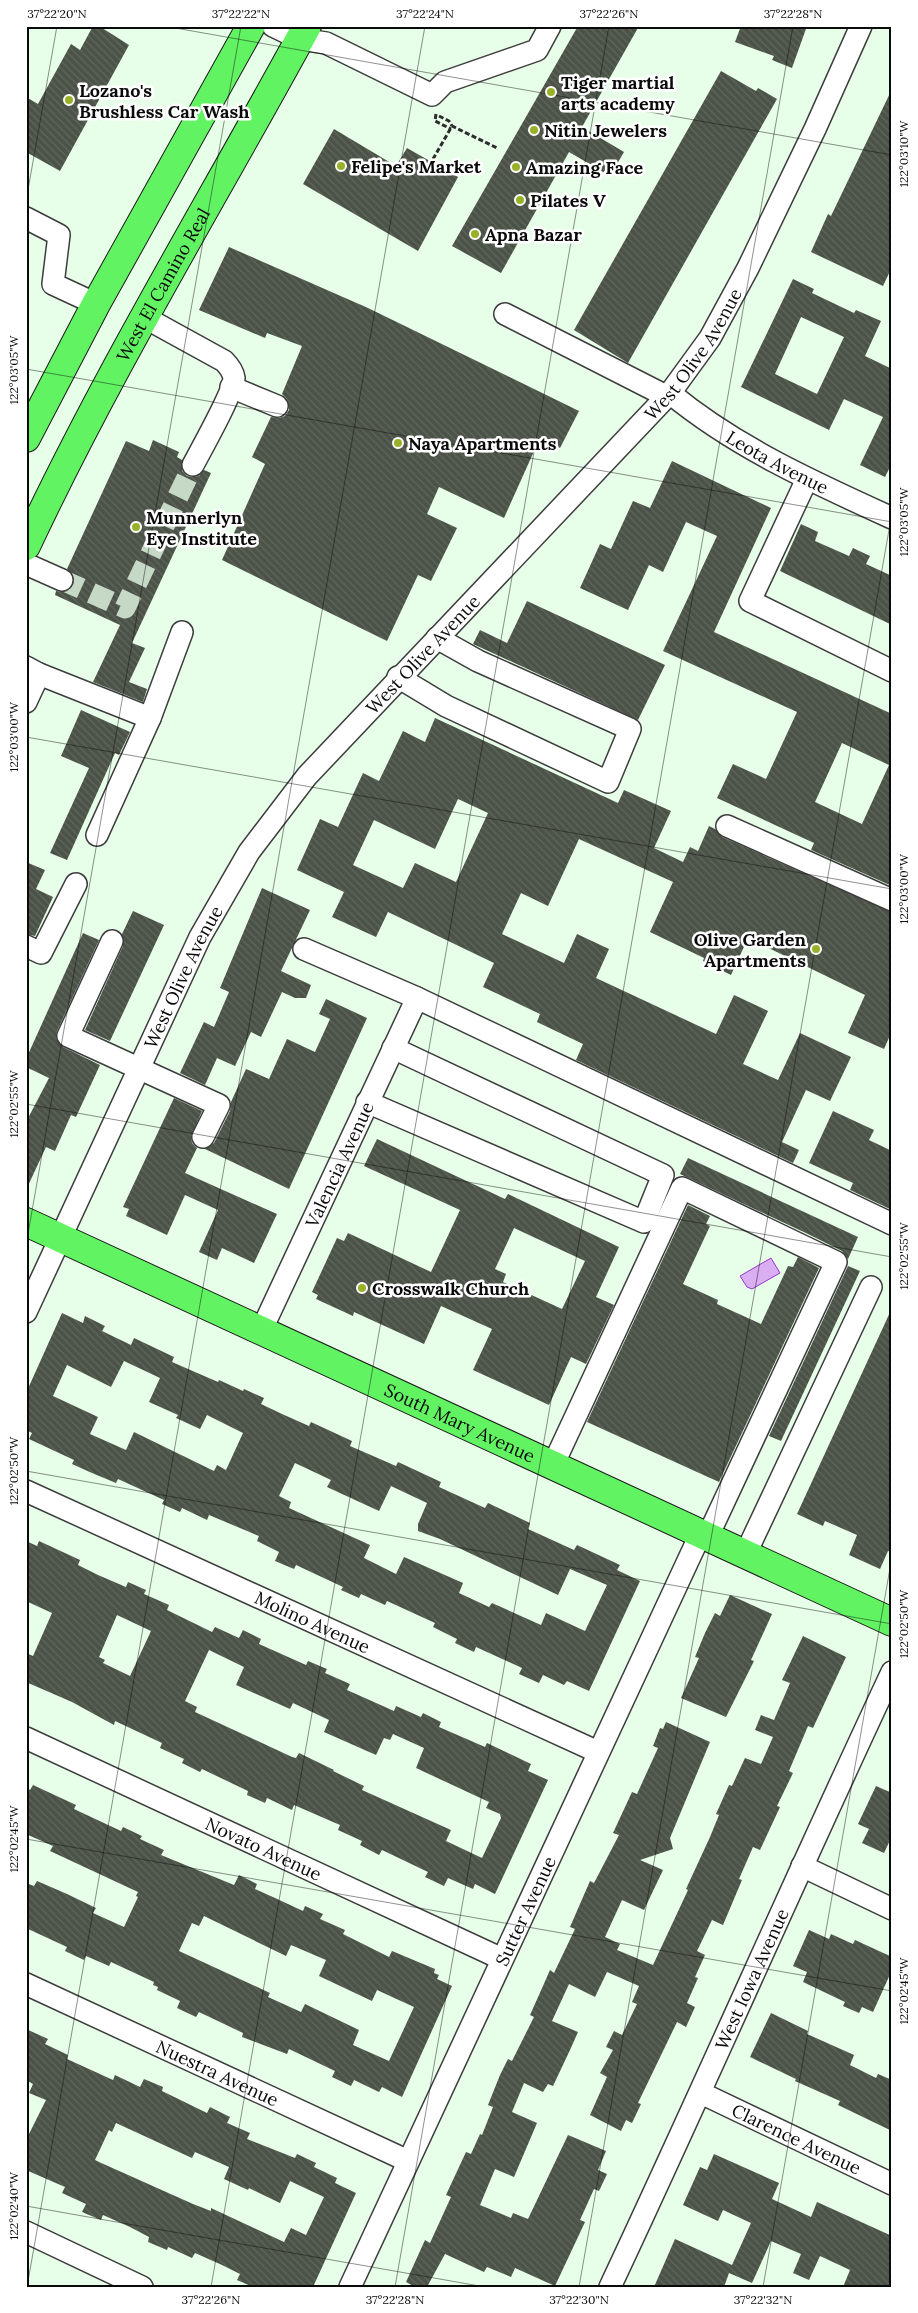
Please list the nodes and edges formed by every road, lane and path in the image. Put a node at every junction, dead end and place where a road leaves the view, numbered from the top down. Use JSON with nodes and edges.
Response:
{"nodes":[{"id":1,"x":251,"y":26,"type":"edge"},
{"id":2,"x":273,"y":26,"type":"edge"},
{"id":3,"x":550,"y":26,"type":"edge"},
{"id":4,"x":861,"y":26,"type":"edge"},
{"id":5,"x":303,"y":32,"type":"edge"},
{"id":6,"x":452,"y":128,"type":"junction"},
{"id":7,"x":497,"y":148,"type":"dead end"},
{"id":8,"x":433,"y":159,"type":"dead end"},
{"id":9,"x":26,"y":218,"type":"edge"},
{"id":10,"x":96,"y":304,"type":"junction"},
{"id":11,"x":505,"y":314,"type":"dead end"},
{"id":12,"x":144,"y":317,"type":"junction"},
{"id":13,"x":231,"y":387,"type":"junction"},
{"id":14,"x":668,"y":395,"type":"junction"},
{"id":15,"x":277,"y":406,"type":"dead end"},
{"id":16,"x":26,"y":438,"type":"edge"},
{"id":17,"x":193,"y":465,"type":"tunnel mouth"},
{"id":18,"x":807,"y":480,"type":"junction"},
{"id":19,"x":892,"y":518,"type":"edge"},
{"id":20,"x":26,"y":546,"type":"edge"},
{"id":21,"x":26,"y":564,"type":"edge"},
{"id":22,"x":62,"y":580,"type":"tunnel mouth"},
{"id":23,"x":182,"y":632,"type":"dead end"},
{"id":24,"x":437,"y":638,"type":"junction"},
{"id":25,"x":33,"y":670,"type":"edge"},
{"id":26,"x":892,"y":671,"type":"edge"},
{"id":27,"x":398,"y":677,"type":"junction"},
{"id":28,"x":26,"y":702,"type":"edge"},
{"id":29,"x":150,"y":718,"type":"junction"},
{"id":30,"x":726,"y":826,"type":"dead end"},
{"id":31,"x":97,"y":835,"type":"dead end"},
{"id":32,"x":76,"y":884,"type":"dead end"},
{"id":33,"x":892,"y":900,"type":"edge"},
{"id":34,"x":112,"y":941,"type":"dead end"},
{"id":35,"x":26,"y":946,"type":"edge"},
{"id":36,"x":304,"y":949,"type":"dead end"},
{"id":37,"x":417,"y":998,"type":"junction"},
{"id":38,"x":393,"y":1048,"type":"junction"},
{"id":39,"x":140,"y":1069,"type":"junction"},
{"id":40,"x":367,"y":1102,"type":"junction"},
{"id":41,"x":203,"y":1137,"type":"dead end"},
{"id":42,"x":26,"y":1222,"type":"edge"},
{"id":43,"x":892,"y":1224,"type":"edge"},
{"id":44,"x":60,"y":1237,"type":"junction"},
{"id":45,"x":631,"y":1264,"type":"dead end"},
{"id":46,"x":871,"y":1287,"type":"dead end"},
{"id":47,"x":26,"y":1312,"type":"edge"},
{"id":48,"x":262,"y":1330,"type":"junction"},
{"id":49,"x":546,"y":1462,"type":"junction"},
{"id":50,"x":26,"y":1491,"type":"edge"},
{"id":51,"x":704,"y":1536,"type":"junction"},
{"id":52,"x":745,"y":1555,"type":"junction"},
{"id":53,"x":892,"y":1622,"type":"edge"},
{"id":54,"x":892,"y":1672,"type":"edge"},
{"id":55,"x":26,"y":1738,"type":"edge"},
{"id":56,"x":598,"y":1752,"type":"junction"},
{"id":57,"x":802,"y":1866,"type":"junction"},
{"id":58,"x":892,"y":1909,"type":"edge"},
{"id":59,"x":502,"y":1959,"type":"junction"},
{"id":60,"x":26,"y":1984,"type":"edge"},
{"id":61,"x":701,"y":2093,"type":"junction"},
{"id":62,"x":408,"y":2162,"type":"junction"},
{"id":63,"x":892,"y":2184,"type":"edge"},
{"id":64,"x":26,"y":2232,"type":"edge"},
{"id":65,"x":142,"y":2287,"type":"edge"},
{"id":66,"x":350,"y":2287,"type":"edge"},
{"id":67,"x":610,"y":2287,"type":"edge"}],
"edges":[{"from":1,"to":10,"type":"main road"},
{"from":2,"to":5,"type":"street"},
{"from":3,"to":5,"type":"street"},
{"from":4,"to":14,"type":"street","name":"West Olive Avenue"},
{"from":5,"to":12,"type":"main road","name":"West El Camino Real"},
{"from":6,"to":6,"type":"path"},
{"from":6,"to":7,"type":"path"},
{"from":6,"to":8,"type":"path"},
{"from":9,"to":10,"type":"street"},
{"from":10,"to":16,"type":"main road"},
{"from":11,"to":14,"type":"street","name":"Leota Avenue"},
{"from":12,"to":13,"type":"street"},
{"from":12,"to":20,"type":"main road","name":"West El Camino Real"},
{"from":13,"to":15,"type":"street"},
{"from":13,"to":17,"type":"street"},
{"from":14,"to":18,"type":"street","name":"Leota Avenue"},
{"from":14,"to":24,"type":"street","name":"West Olive Avenue"},
{"from":18,"to":19,"type":"street","name":"Leota Avenue"},
{"from":18,"to":26,"type":"street"},
{"from":21,"to":22,"type":"street"},
{"from":23,"to":29,"type":"street"},
{"from":24,"to":27,"type":"street","name":"West Olive Avenue"},
{"from":24,"to":27,"type":"street"},
{"from":25,"to":28,"type":"street"},
{"from":25,"to":29,"type":"street"},
{"from":27,"to":39,"type":"street","name":"West Olive Avenue"},
{"from":29,"to":31,"type":"street"},
{"from":30,"to":33,"type":"street"},
{"from":32,"to":35,"type":"street"},
{"from":34,"to":39,"type":"street"},
{"from":36,"to":37,"type":"street"},
{"from":37,"to":38,"type":"street","name":"Valencia Avenue"},
{"from":37,"to":43,"type":"street"},
{"from":38,"to":40,"type":"street","name":"Valencia Avenue"},
{"from":38,"to":40,"type":"street"},
{"from":39,"to":41,"type":"street"},
{"from":39,"to":44,"type":"street","name":"West Olive Avenue"},
{"from":40,"to":48,"type":"street","name":"Valencia Avenue"},
{"from":42,"to":44,"type":"main road","name":"South Mary Avenue"},
{"from":44,"to":47,"type":"street","name":"West Olive Avenue"},
{"from":44,"to":48,"type":"main road","name":"South Mary Avenue"},
{"from":45,"to":49,"type":"street"},
{"from":46,"to":52,"type":"street"},
{"from":48,"to":49,"type":"main road","name":"South Mary Avenue"},
{"from":49,"to":51,"type":"main road","name":"South Mary Avenue"},
{"from":49,"to":51,"type":"street","name":"Sutter Avenue"},
{"from":50,"to":56,"type":"street","name":"Molino Avenue"},
{"from":51,"to":52,"type":"main road","name":"South Mary Avenue"},
{"from":51,"to":56,"type":"street","name":"Sutter Avenue"},
{"from":52,"to":53,"type":"main road","name":"South Mary Avenue"},
{"from":54,"to":57,"type":"street","name":"West Iowa Avenue"},
{"from":55,"to":59,"type":"street","name":"Novato Avenue"},
{"from":56,"to":59,"type":"street","name":"Sutter Avenue"},
{"from":57,"to":58,"type":"street"},
{"from":57,"to":61,"type":"street","name":"West Iowa Avenue"},
{"from":59,"to":62,"type":"street","name":"Sutter Avenue"},
{"from":60,"to":62,"type":"street","name":"Nuestra Avenue"},
{"from":61,"to":63,"type":"street","name":"Clarence Avenue"},
{"from":61,"to":67,"type":"street","name":"West Iowa Avenue"},
{"from":62,"to":66,"type":"street","name":"Sutter Avenue"},
{"from":64,"to":65,"type":"street"}]}
